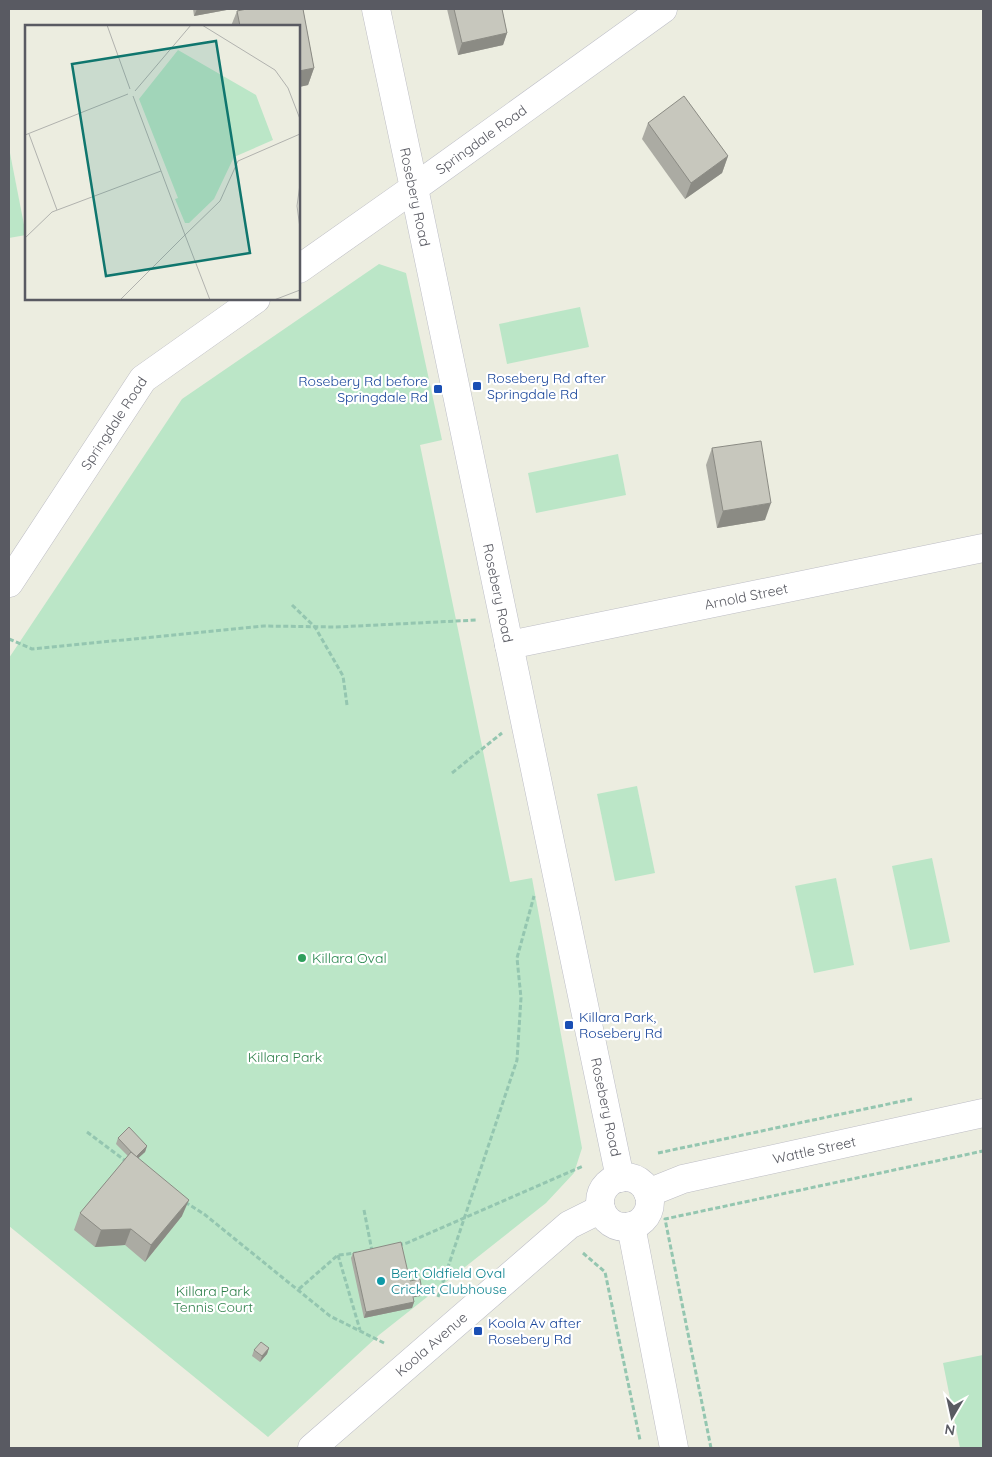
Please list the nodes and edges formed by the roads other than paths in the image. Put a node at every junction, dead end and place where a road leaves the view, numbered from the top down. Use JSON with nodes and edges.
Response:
{"nodes":[{"id":1,"x":376,"y":9,"type":"edge"},
{"id":2,"x":663,"y":9,"type":"edge"},
{"id":3,"x":414,"y":188,"type":"junction"},
{"id":4,"x":300,"y":268,"type":"edge"},
{"id":5,"x":255,"y":300,"type":"edge"},
{"id":6,"x":983,"y":548,"type":"edge"},
{"id":7,"x":9,"y":583,"type":"edge"},
{"id":8,"x":509,"y":645,"type":"junction"},
{"id":9,"x":983,"y":1113,"type":"edge"},
{"id":10,"x":620,"y":1178,"type":"junction"},
{"id":11,"x":648,"y":1193,"type":"junction"},
{"id":12,"x":601,"y":1209,"type":"junction"},
{"id":13,"x":631,"y":1226,"type":"junction"},
{"id":14,"x":312,"y":1448,"type":"edge"},
{"id":15,"x":674,"y":1448,"type":"edge"}],
"edges":[{"from":1,"to":3,"type":"main road","name":"Rosebery Road"},
{"from":2,"to":3,"type":"main road","name":"Springdale Road"},
{"from":3,"to":4,"type":"main road","name":"Springdale Road"},
{"from":3,"to":8,"type":"main road","name":"Rosebery Road"},
{"from":5,"to":7,"type":"main road","name":"Springdale Road"},
{"from":6,"to":8,"type":"main road","name":"Arnold Street"},
{"from":8,"to":10,"type":"main road","name":"Rosebery Road"},
{"from":9,"to":11,"type":"main road","name":"Wattle Street"},
{"from":10,"to":11,"type":"main road"},
{"from":10,"to":12,"type":"main road"},
{"from":11,"to":13,"type":"main road"},
{"from":12,"to":13,"type":"main road"},
{"from":12,"to":14,"type":"main road","name":"Koola Avenue"},
{"from":13,"to":15,"type":"main road"}]}
